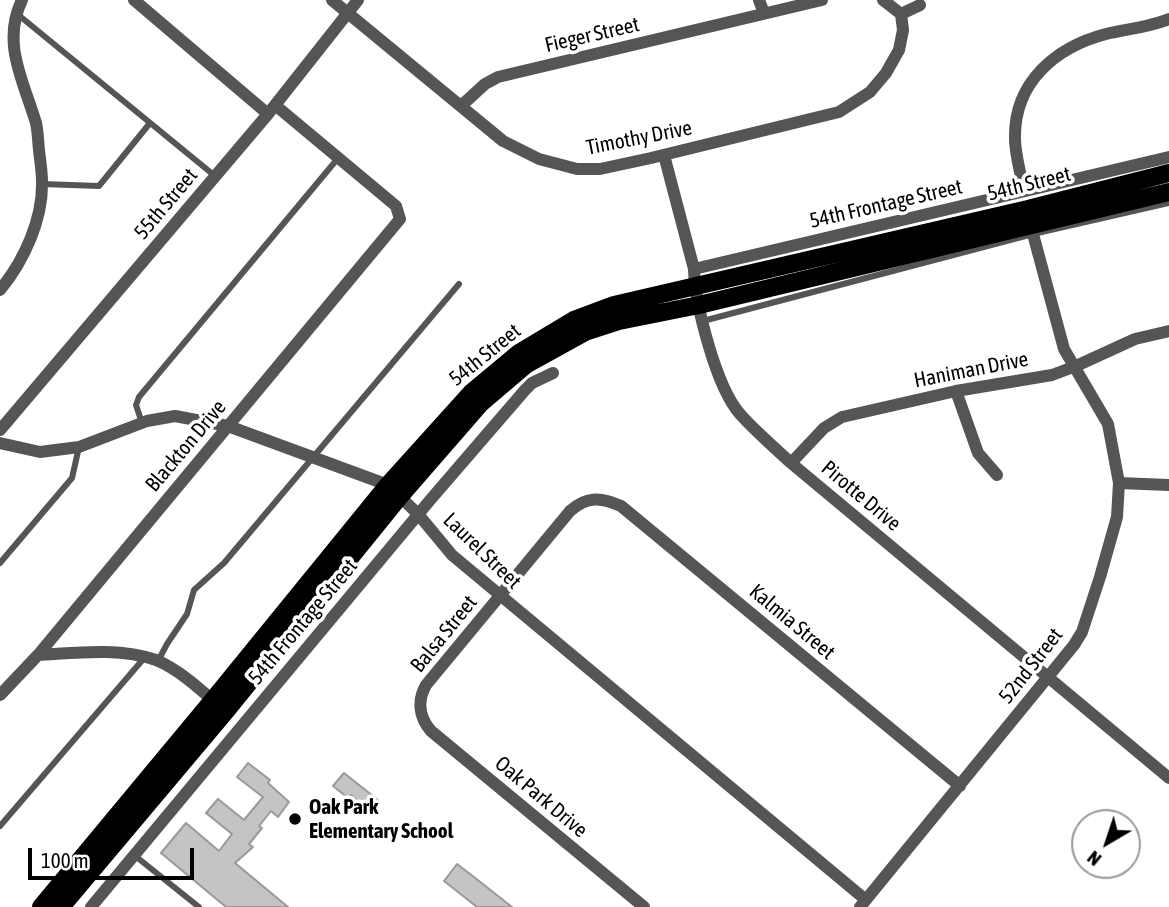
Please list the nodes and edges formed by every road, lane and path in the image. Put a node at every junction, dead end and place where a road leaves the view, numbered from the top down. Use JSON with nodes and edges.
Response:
{"nodes":[{"id":1,"x":22,"y":0,"type":"edge"},
{"id":2,"x":134,"y":0,"type":"edge"},
{"id":3,"x":332,"y":0,"type":"edge"},
{"id":4,"x":358,"y":0,"type":"edge"},
{"id":5,"x":759,"y":0,"type":"edge"},
{"id":6,"x":822,"y":0,"type":"edge"},
{"id":7,"x":883,"y":0,"type":"edge"},
{"id":8,"x":920,"y":5,"type":"dead end"},
{"id":9,"x":16,"y":13,"type":"junction"},
{"id":10,"x":349,"y":13,"type":"junction"},
{"id":11,"x":764,"y":13,"type":"junction"},
{"id":12,"x":901,"y":14,"type":"junction"},
{"id":13,"x":1169,"y":19,"type":"edge"},
{"id":14,"x":461,"y":106,"type":"junction"},
{"id":15,"x":272,"y":110,"type":"junction"},
{"id":16,"x":150,"y":123,"type":"junction"},
{"id":17,"x":664,"y":155,"type":"junction"},
{"id":18,"x":339,"y":157,"type":"junction"},
{"id":19,"x":1169,"y":157,"type":"edge"},
{"id":20,"x":1169,"y":173,"type":"edge"},
{"id":21,"x":215,"y":176,"type":"junction"},
{"id":22,"x":43,"y":184,"type":"junction"},
{"id":23,"x":1024,"y":191,"type":"junction"},
{"id":24,"x":1169,"y":192,"type":"edge"},
{"id":25,"x":1169,"y":202,"type":"edge"},
{"id":26,"x":1033,"y":234,"type":"junction"},
{"id":27,"x":694,"y":277,"type":"junction"},
{"id":28,"x":459,"y":284,"type":"dead end"},
{"id":29,"x":0,"y":289,"type":"edge"},
{"id":30,"x":701,"y":313,"type":"junction"},
{"id":31,"x":1169,"y":331,"type":"edge"},
{"id":32,"x":1076,"y":366,"type":"junction"},
{"id":33,"x":553,"y":373,"type":"dead end"},
{"id":34,"x":956,"y":391,"type":"junction"},
{"id":35,"x":142,"y":423,"type":"junction"},
{"id":36,"x":228,"y":426,"type":"junction"},
{"id":37,"x":0,"y":430,"type":"edge"},
{"id":38,"x":0,"y":443,"type":"edge"},
{"id":39,"x":79,"y":447,"type":"junction"},
{"id":40,"x":314,"y":456,"type":"junction"},
{"id":41,"x":791,"y":463,"type":"junction"},
{"id":42,"x":997,"y":475,"type":"dead end"},
{"id":43,"x":1119,"y":483,"type":"junction"},
{"id":44,"x":1169,"y":485,"type":"edge"},
{"id":45,"x":394,"y":490,"type":"junction"},
{"id":46,"x":594,"y":498,"type":"joint"},
{"id":47,"x":418,"y":514,"type":"junction"},
{"id":48,"x":0,"y":563,"type":"edge"},
{"id":49,"x":500,"y":596,"type":"junction"},
{"id":50,"x":38,"y":655,"type":"junction"},
{"id":51,"x":145,"y":657,"type":"junction"},
{"id":52,"x":158,"y":661,"type":"junction"},
{"id":53,"x":1048,"y":677,"type":"junction"},
{"id":54,"x":0,"y":695,"type":"edge"},
{"id":55,"x":219,"y":705,"type":"junction"},
{"id":56,"x":420,"y":710,"type":"joint"},
{"id":57,"x":1169,"y":778,"type":"edge"},
{"id":58,"x":960,"y":786,"type":"junction"},
{"id":59,"x":0,"y":826,"type":"edge"},
{"id":60,"x":134,"y":855,"type":"junction"},
{"id":61,"x":863,"y":903,"type":"edge"},
{"id":62,"x":41,"y":907,"type":"edge"},
{"id":63,"x":61,"y":907,"type":"edge"},
{"id":64,"x":91,"y":907,"type":"edge"},
{"id":65,"x":200,"y":907,"type":"edge"},
{"id":66,"x":644,"y":907,"type":"edge"}],
"edges":[{"from":1,"to":9,"type":"street"},
{"from":2,"to":15,"type":"street"},
{"from":3,"to":10,"type":"street","name":"Timothy Drive"},
{"from":4,"to":10,"type":"street","name":"55th Street"},
{"from":5,"to":11,"type":"street"},
{"from":6,"to":11,"type":"street","name":"Fieger Street"},
{"from":7,"to":12,"type":"street"},
{"from":8,"to":12,"type":"street"},
{"from":9,"to":16,"type":"lane"},
{"from":9,"to":22,"type":"street"},
{"from":10,"to":14,"type":"street","name":"Timothy Drive"},
{"from":10,"to":15,"type":"street","name":"55th Street"},
{"from":11,"to":14,"type":"street","name":"Fieger Street"},
{"from":12,"to":17,"type":"street","name":"Timothy Drive"},
{"from":13,"to":23,"type":"street"},
{"from":14,"to":17,"type":"street","name":"Timothy Drive"},
{"from":15,"to":18,"type":"street"},
{"from":15,"to":21,"type":"street","name":"55th Street"},
{"from":16,"to":21,"type":"lane"},
{"from":16,"to":22,"type":"lane"},
{"from":17,"to":27,"type":"street","name":"Pirotte Drive"},
{"from":18,"to":35,"type":"lane"},
{"from":18,"to":36,"type":"street","name":"Blackton Drive"},
{"from":19,"to":23,"type":"street","name":"54th Frontage Street"},
{"from":20,"to":27,"type":"main road","name":"54th Street"},
{"from":21,"to":37,"type":"street","name":"55th Street"},
{"from":22,"to":29,"type":"street"},
{"from":23,"to":27,"type":"street","name":"54th Frontage Street"},
{"from":24,"to":30,"type":"main road","name":"54th Street"},
{"from":25,"to":26,"type":"lane"},
{"from":26,"to":30,"type":"lane"},
{"from":26,"to":32,"type":"street","name":"52nd Street"},
{"from":27,"to":30,"type":"street","name":"Pirotte Drive"},
{"from":27,"to":45,"type":"main road","name":"54th Street"},
{"from":28,"to":40,"type":"lane"},
{"from":30,"to":41,"type":"street","name":"Pirotte Drive"},
{"from":30,"to":45,"type":"main road","name":"54th Street"},
{"from":31,"to":32,"type":"street","name":"Haniman Drive"},
{"from":32,"to":34,"type":"street","name":"Haniman Drive"},
{"from":32,"to":43,"type":"street","name":"52nd Street"},
{"from":33,"to":47,"type":"street","name":"54th Frontage Street"},
{"from":34,"to":41,"type":"street","name":"Haniman Drive"},
{"from":34,"to":42,"type":"street"},
{"from":35,"to":36,"type":"street","name":"Laurel Street"},
{"from":35,"to":39,"type":"street","name":"Laurel Street"},
{"from":36,"to":40,"type":"street","name":"Laurel Street"},
{"from":36,"to":50,"type":"street","name":"Blackton Drive"},
{"from":38,"to":39,"type":"street","name":"Laurel Street"},
{"from":39,"to":48,"type":"lane"},
{"from":40,"to":45,"type":"street","name":"Laurel Street"},
{"from":40,"to":52,"type":"lane"},
{"from":41,"to":53,"type":"street","name":"Pirotte Drive"},
{"from":43,"to":44,"type":"street"},
{"from":43,"to":53,"type":"street","name":"52nd Street"},
{"from":45,"to":47,"type":"street","name":"Laurel Street"},
{"from":45,"to":55,"type":"main road","name":"54th Street"},
{"from":46,"to":49,"type":"street","name":"Balsa Street"},
{"from":46,"to":58,"type":"street","name":"Kalmia Street"},
{"from":47,"to":49,"type":"street","name":"Laurel Street"},
{"from":47,"to":60,"type":"street","name":"54th Frontage Street"},
{"from":49,"to":56,"type":"street","name":"Balsa Street"},
{"from":49,"to":61,"type":"street","name":"Laurel Street"},
{"from":50,"to":51,"type":"street"},
{"from":50,"to":54,"type":"street","name":"Blackton Drive"},
{"from":51,"to":52,"type":"street"},
{"from":51,"to":59,"type":"lane"},
{"from":52,"to":55,"type":"street"},
{"from":53,"to":57,"type":"street","name":"Pirotte Drive"},
{"from":53,"to":58,"type":"street","name":"52nd Street"},
{"from":55,"to":62,"type":"main road","name":"54th Street"},
{"from":55,"to":63,"type":"main road","name":"54th Street"},
{"from":56,"to":66,"type":"street","name":"Oak Park Drive"},
{"from":58,"to":61,"type":"street","name":"52nd Street"},
{"from":60,"to":64,"type":"street","name":"54th Frontage Street"},
{"from":60,"to":65,"type":"lane"}]}
